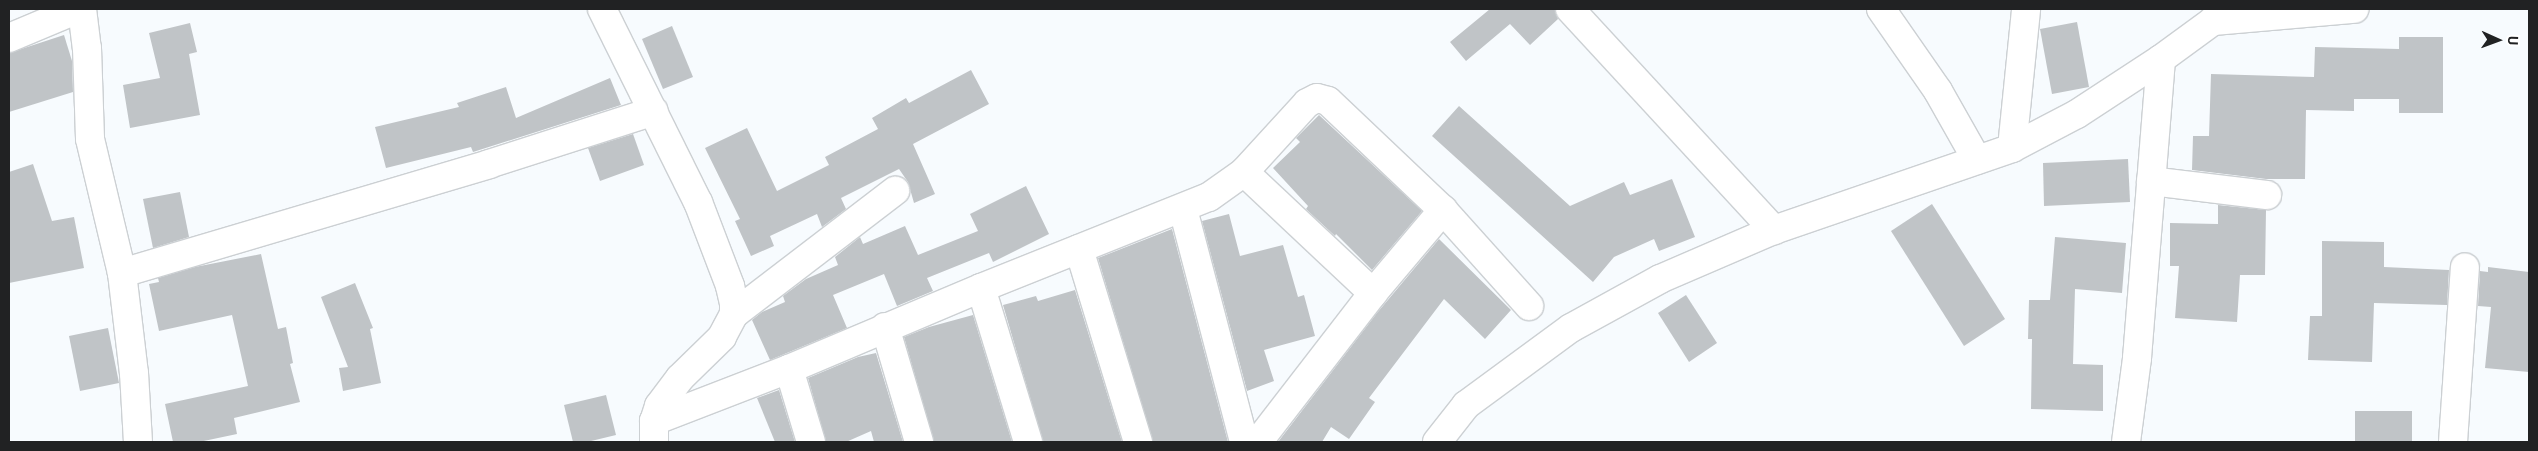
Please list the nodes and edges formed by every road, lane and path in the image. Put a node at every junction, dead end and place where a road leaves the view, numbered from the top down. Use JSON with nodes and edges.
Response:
{"nodes":[{"id":1,"x":80,"y":9,"type":"edge"},
{"id":2,"x":602,"y":9,"type":"edge"},
{"id":3,"x":1570,"y":9,"type":"edge"},
{"id":4,"x":1881,"y":9,"type":"edge"},
{"id":5,"x":2026,"y":9,"type":"edge"},
{"id":6,"x":2354,"y":9,"type":"edge"},
{"id":7,"x":2218,"y":15,"type":"edge"},
{"id":8,"x":9,"y":38,"type":"edge"},
{"id":9,"x":2161,"y":59,"type":"junction"},
{"id":10,"x":654,"y":111,"type":"junction"},
{"id":11,"x":2012,"y":148,"type":"junction"},
{"id":12,"x":1977,"y":160,"type":"junction"},
{"id":13,"x":1244,"y":172,"type":"junction"},
{"id":14,"x":2152,"y":181,"type":"junction"},
{"id":15,"x":895,"y":191,"type":"dead end"},
{"id":16,"x":2267,"y":195,"type":"dead end"},
{"id":17,"x":1183,"y":209,"type":"junction"},
{"id":18,"x":1443,"y":210,"type":"junction"},
{"id":19,"x":1774,"y":230,"type":"junction"},
{"id":20,"x":1079,"y":249,"type":"junction"},
{"id":21,"x":2465,"y":267,"type":"dead end"},
{"id":22,"x":122,"y":273,"type":"junction"},
{"id":23,"x":981,"y":288,"type":"junction"},
{"id":24,"x":1373,"y":293,"type":"junction"},
{"id":25,"x":1529,"y":306,"type":"dead end"},
{"id":26,"x":734,"y":314,"type":"junction"},
{"id":27,"x":885,"y":327,"type":"junction"},
{"id":28,"x":789,"y":369,"type":"junction"},
{"id":29,"x":654,"y":432,"type":"edge"},
{"id":30,"x":138,"y":442,"type":"edge"},
{"id":31,"x":811,"y":442,"type":"edge"},
{"id":32,"x":919,"y":442,"type":"edge"},
{"id":33,"x":1028,"y":442,"type":"edge"},
{"id":34,"x":1138,"y":442,"type":"edge"},
{"id":35,"x":1244,"y":442,"type":"edge"},
{"id":36,"x":1258,"y":442,"type":"edge"},
{"id":37,"x":1437,"y":442,"type":"edge"},
{"id":38,"x":2126,"y":442,"type":"edge"},
{"id":39,"x":2453,"y":442,"type":"edge"}],
"edges":[{"from":1,"to":8,"type":"street"},
{"from":1,"to":22,"type":"street"},
{"from":2,"to":10,"type":"street"},
{"from":3,"to":19,"type":"street"},
{"from":4,"to":12,"type":"street"},
{"from":5,"to":11,"type":"street"},
{"from":6,"to":7,"type":"street"},
{"from":7,"to":9,"type":"street"},
{"from":9,"to":11,"type":"street"},
{"from":9,"to":14,"type":"street"},
{"from":10,"to":22,"type":"street"},
{"from":10,"to":26,"type":"street"},
{"from":11,"to":12,"type":"street"},
{"from":12,"to":19,"type":"street"},
{"from":13,"to":17,"type":"street"},
{"from":13,"to":18,"type":"street"},
{"from":13,"to":24,"type":"street"},
{"from":14,"to":16,"type":"street"},
{"from":14,"to":38,"type":"street"},
{"from":15,"to":26,"type":"street"},
{"from":17,"to":20,"type":"street"},
{"from":17,"to":35,"type":"street"},
{"from":18,"to":24,"type":"street"},
{"from":18,"to":25,"type":"street"},
{"from":19,"to":37,"type":"street"},
{"from":20,"to":23,"type":"street"},
{"from":20,"to":34,"type":"street"},
{"from":21,"to":39,"type":"street"},
{"from":22,"to":30,"type":"street"},
{"from":23,"to":27,"type":"street"},
{"from":23,"to":33,"type":"street"},
{"from":24,"to":36,"type":"street"},
{"from":26,"to":29,"type":"street"},
{"from":27,"to":28,"type":"street"},
{"from":27,"to":32,"type":"street"},
{"from":28,"to":29,"type":"street"},
{"from":28,"to":31,"type":"street"}]}
